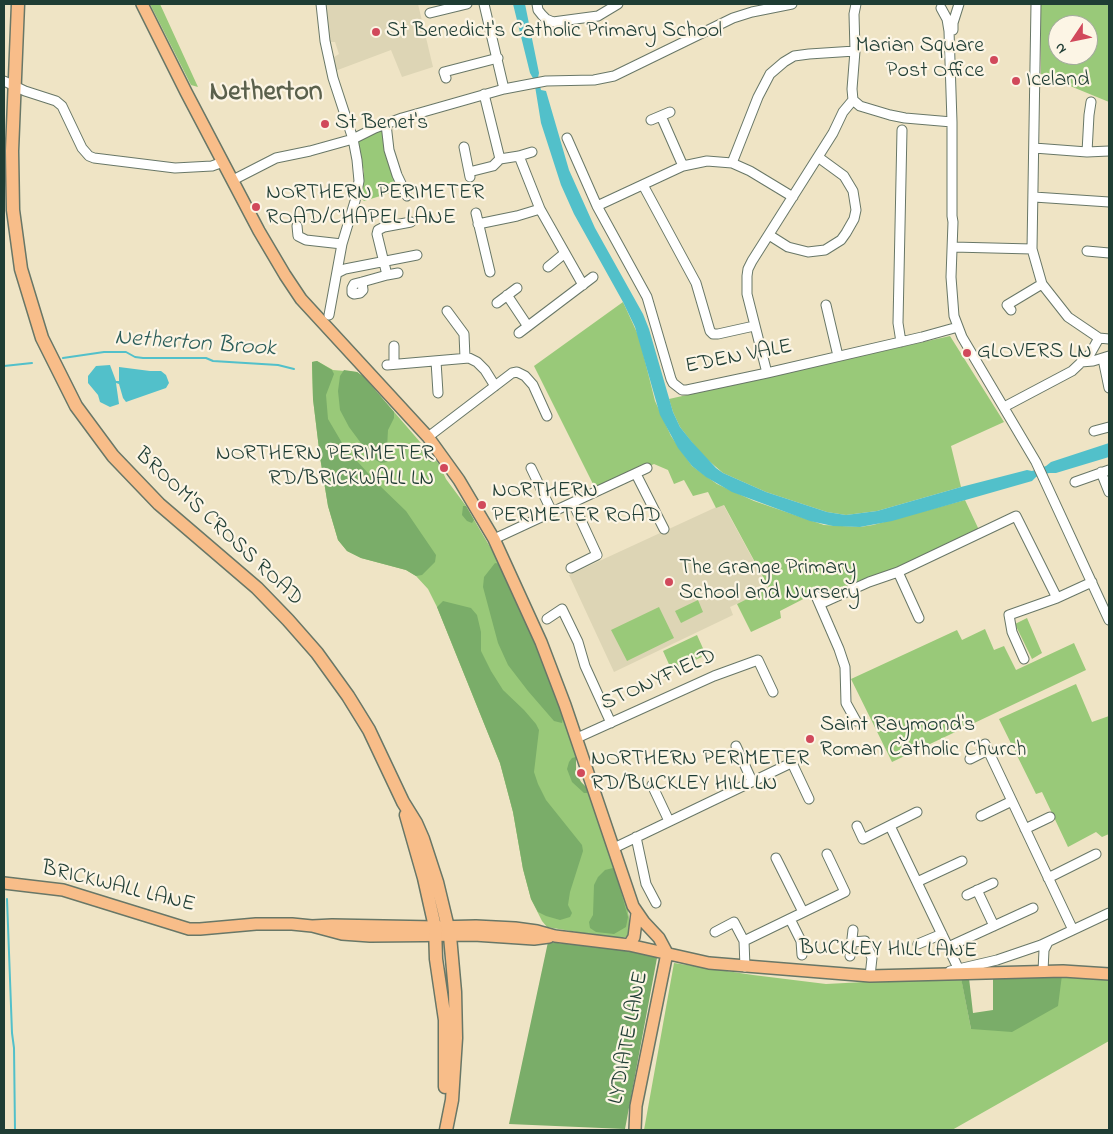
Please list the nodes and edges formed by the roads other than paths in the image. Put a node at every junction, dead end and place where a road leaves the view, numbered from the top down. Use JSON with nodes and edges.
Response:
{"nodes":[{"id":1,"x":18,"y":4,"type":"edge"},
{"id":2,"x":142,"y":4,"type":"edge"},
{"id":3,"x":321,"y":4,"type":"edge"},
{"id":4,"x":467,"y":4,"type":"edge"},
{"id":5,"x":484,"y":4,"type":"edge"},
{"id":6,"x":618,"y":4,"type":"edge"},
{"id":7,"x":792,"y":4,"type":"edge"},
{"id":8,"x":856,"y":4,"type":"edge"},
{"id":9,"x":959,"y":4,"type":"edge"},
{"id":10,"x":1036,"y":4,"type":"edge"},
{"id":11,"x":769,"y":6,"type":"edge"},
{"id":12,"x":938,"y":6,"type":"edge"},
{"id":13,"x":538,"y":7,"type":"edge"},
{"id":14,"x":430,"y":13,"type":"dead end"},
{"id":15,"x":855,"y":51,"type":"junction"},
{"id":16,"x":498,"y":58,"type":"junction"},
{"id":17,"x":446,"y":78,"type":"dead end"},
{"id":18,"x":10,"y":84,"type":"edge"},
{"id":19,"x":504,"y":89,"type":"junction"},
{"id":20,"x":484,"y":94,"type":"junction"},
{"id":21,"x":853,"y":100,"type":"junction"},
{"id":22,"x":1091,"y":102,"type":"dead end"},
{"id":23,"x":670,"y":112,"type":"dead end"},
{"id":24,"x":661,"y":116,"type":"junction"},
{"id":25,"x":651,"y":120,"type":"dead end"},
{"id":26,"x":952,"y":122,"type":"junction"},
{"id":27,"x":386,"y":124,"type":"junction"},
{"id":28,"x":902,"y":130,"type":"dead end"},
{"id":29,"x":567,"y":138,"type":"dead end"},
{"id":30,"x":353,"y":139,"type":"junction"},
{"id":31,"x":464,"y":147,"type":"dead end"},
{"id":32,"x":1034,"y":148,"type":"junction"},
{"id":33,"x":1109,"y":151,"type":"edge"},
{"id":34,"x":532,"y":152,"type":"dead end"},
{"id":35,"x":1087,"y":152,"type":"junction"},
{"id":36,"x":519,"y":156,"type":"junction"},
{"id":37,"x":818,"y":157,"type":"junction"},
{"id":38,"x":500,"y":159,"type":"junction"},
{"id":39,"x":223,"y":162,"type":"junction"},
{"id":40,"x":732,"y":163,"type":"junction"},
{"id":41,"x":683,"y":166,"type":"junction"},
{"id":42,"x":233,"y":180,"type":"junction"},
{"id":43,"x":643,"y":185,"type":"junction"},
{"id":44,"x":406,"y":196,"type":"dead end"},
{"id":45,"x":793,"y":197,"type":"junction"},
{"id":46,"x":1034,"y":197,"type":"junction"},
{"id":47,"x":1109,"y":202,"type":"edge"},
{"id":48,"x":597,"y":206,"type":"junction"},
{"id":49,"x":540,"y":208,"type":"junction"},
{"id":50,"x":476,"y":213,"type":"dead end"},
{"id":51,"x":953,"y":217,"type":"junction"},
{"id":52,"x":411,"y":222,"type":"dead end"},
{"id":53,"x":478,"y":224,"type":"junction"},
{"id":54,"x":297,"y":226,"type":"dead end"},
{"id":55,"x":769,"y":235,"type":"junction"},
{"id":56,"x":342,"y":244,"type":"junction"},
{"id":57,"x":953,"y":247,"type":"junction"},
{"id":58,"x":1032,"y":249,"type":"junction"},
{"id":59,"x":1087,"y":251,"type":"dead end"},
{"id":60,"x":565,"y":253,"type":"junction"},
{"id":61,"x":1109,"y":253,"type":"edge"},
{"id":62,"x":418,"y":255,"type":"dead end"},
{"id":63,"x":384,"y":262,"type":"junction"},
{"id":64,"x":548,"y":267,"type":"dead end"},
{"id":65,"x":490,"y":272,"type":"dead end"},
{"id":66,"x":337,"y":273,"type":"junction"},
{"id":67,"x":398,"y":273,"type":"dead end"},
{"id":68,"x":387,"y":276,"type":"junction"},
{"id":69,"x":593,"y":277,"type":"dead end"},
{"id":70,"x":362,"y":282,"type":"dead end"},
{"id":71,"x":583,"y":284,"type":"junction"},
{"id":72,"x":1042,"y":284,"type":"junction"},
{"id":73,"x":517,"y":288,"type":"dead end"},
{"id":74,"x":507,"y":295,"type":"junction"},
{"id":75,"x":497,"y":303,"type":"dead end"},
{"id":76,"x":826,"y":305,"type":"dead end"},
{"id":77,"x":1012,"y":310,"type":"dead end"},
{"id":78,"x":447,"y":311,"type":"dead end"},
{"id":79,"x":328,"y":315,"type":"dead end"},
{"id":80,"x":527,"y":325,"type":"junction"},
{"id":81,"x":754,"y":326,"type":"junction"},
{"id":82,"x":958,"y":327,"type":"junction"},
{"id":83,"x":472,"y":329,"type":"dead end"},
{"id":84,"x":519,"y":333,"type":"dead end"},
{"id":85,"x":464,"y":334,"type":"junction"},
{"id":86,"x":1099,"y":338,"type":"junction"},
{"id":87,"x":1109,"y":339,"type":"edge"},
{"id":88,"x":902,"y":342,"type":"junction"},
{"id":89,"x":394,"y":346,"type":"dead end"},
{"id":90,"x":838,"y":356,"type":"junction"},
{"id":91,"x":465,"y":358,"type":"junction"},
{"id":92,"x":1106,"y":358,"type":"edge"},
{"id":93,"x":436,"y":361,"type":"junction"},
{"id":94,"x":1081,"y":362,"type":"junction"},
{"id":95,"x":767,"y":373,"type":"junction"},
{"id":96,"x":495,"y":386,"type":"junction"},
{"id":97,"x":1109,"y":388,"type":"edge"},
{"id":98,"x":438,"y":393,"type":"dead end"},
{"id":99,"x":1004,"y":407,"type":"junction"},
{"id":100,"x":547,"y":416,"type":"dead end"},
{"id":101,"x":1109,"y":427,"type":"edge"},
{"id":102,"x":1094,"y":431,"type":"dead end"},
{"id":103,"x":428,"y":437,"type":"junction"},
{"id":104,"x":531,"y":468,"type":"dead end"},
{"id":105,"x":647,"y":468,"type":"dead end"},
{"id":106,"x":1105,"y":471,"type":"edge"},
{"id":107,"x":636,"y":474,"type":"junction"},
{"id":108,"x":1075,"y":482,"type":"dead end"},
{"id":109,"x":1109,"y":492,"type":"edge"},
{"id":110,"x":573,"y":503,"type":"junction"},
{"id":111,"x":552,"y":512,"type":"junction"},
{"id":112,"x":664,"y":529,"type":"dead end"},
{"id":113,"x":494,"y":539,"type":"junction"},
{"id":114,"x":571,"y":568,"type":"dead end"},
{"id":115,"x":898,"y":572,"type":"junction"},
{"id":116,"x":1092,"y":582,"type":"junction"},
{"id":117,"x":1057,"y":598,"type":"junction"},
{"id":118,"x":919,"y":618,"type":"dead end"},
{"id":119,"x":547,"y":619,"type":"dead end"},
{"id":120,"x":1109,"y":620,"type":"edge"},
{"id":121,"x":1024,"y":659,"type":"dead end"},
{"id":122,"x":773,"y":692,"type":"dead end"},
{"id":123,"x":856,"y":721,"type":"dead end"},
{"id":124,"x":611,"y":723,"type":"junction"},
{"id":125,"x":577,"y":738,"type":"junction"},
{"id":126,"x":736,"y":746,"type":"dead end"},
{"id":127,"x":970,"y":759,"type":"dead end"},
{"id":128,"x":752,"y":781,"type":"junction"},
{"id":129,"x":652,"y":785,"type":"dead end"},
{"id":130,"x":809,"y":800,"type":"dead end"},
{"id":131,"x":1012,"y":802,"type":"junction"},
{"id":132,"x":918,"y":810,"type":"dead end"},
{"id":133,"x":981,"y":816,"type":"dead end"},
{"id":134,"x":1050,"y":817,"type":"dead end"},
{"id":135,"x":670,"y":821,"type":"junction"},
{"id":136,"x":857,"y":826,"type":"dead end"},
{"id":137,"x":890,"y":826,"type":"junction"},
{"id":138,"x":1026,"y":829,"type":"junction"},
{"id":139,"x":636,"y":837,"type":"junction"},
{"id":140,"x":614,"y":848,"type":"junction"},
{"id":141,"x":827,"y":854,"type":"dead end"},
{"id":142,"x":1096,"y":854,"type":"dead end"},
{"id":143,"x":776,"y":858,"type":"dead end"},
{"id":144,"x":962,"y":860,"type":"dead end"},
{"id":145,"x":1048,"y":878,"type":"junction"},
{"id":146,"x":917,"y":882,"type":"junction"},
{"id":147,"x":993,"y":883,"type":"dead end"},
{"id":148,"x":4,"y":884,"type":"edge"},
{"id":149,"x":977,"y":890,"type":"junction"},
{"id":150,"x":967,"y":895,"type":"dead end"},
{"id":151,"x":656,"y":903,"type":"dead end"},
{"id":152,"x":1026,"y":908,"type":"dead end"},
{"id":153,"x":803,"y":912,"type":"junction"},
{"id":154,"x":637,"y":913,"type":"junction"},
{"id":155,"x":1109,"y":913,"type":"edge"},
{"id":156,"x":790,"y":919,"type":"junction"},
{"id":157,"x":994,"y":926,"type":"junction"},
{"id":158,"x":853,"y":930,"type":"dead end"},
{"id":159,"x":1073,"y":930,"type":"junction"},
{"id":160,"x":442,"y":932,"type":"junction"},
{"id":161,"x":715,"y":932,"type":"dead end"},
{"id":162,"x":942,"y":934,"type":"junction"},
{"id":163,"x":744,"y":941,"type":"junction"},
{"id":164,"x":852,"y":942,"type":"junction"},
{"id":165,"x":1048,"y":942,"type":"junction"},
{"id":166,"x":918,"y":944,"type":"dead end"},
{"id":167,"x":629,"y":945,"type":"junction"},
{"id":168,"x":948,"y":947,"type":"junction"},
{"id":169,"x":667,"y":953,"type":"junction"},
{"id":170,"x":802,"y":956,"type":"dead end"},
{"id":171,"x":850,"y":956,"type":"dead end"},
{"id":172,"x":746,"y":967,"type":"junction"},
{"id":173,"x":959,"y":971,"type":"junction"},
{"id":174,"x":1043,"y":971,"type":"junction"},
{"id":175,"x":1109,"y":974,"type":"edge"},
{"id":176,"x":870,"y":976,"type":"junction"},
{"id":177,"x":446,"y":1130,"type":"edge"},
{"id":178,"x":635,"y":1130,"type":"edge"}],
"edges":[{"from":1,"to":18,"type":"highway","name":"BROOM'S CROSS ROAD"},
{"from":2,"to":39,"type":"main road"},
{"from":3,"to":30,"type":"street"},
{"from":4,"to":14,"type":"street"},
{"from":5,"to":16,"type":"street"},
{"from":6,"to":13,"type":"street"},
{"from":7,"to":11,"type":"street"},
{"from":8,"to":15,"type":"street"},
{"from":9,"to":12,"type":"street"},
{"from":9,"to":51,"type":"street"},
{"from":10,"to":32,"type":"street"},
{"from":11,"to":19,"type":"street"},
{"from":12,"to":26,"type":"street"},
{"from":15,"to":21,"type":"street"},
{"from":15,"to":40,"type":"street"},
{"from":16,"to":17,"type":"street"},
{"from":16,"to":19,"type":"street"},
{"from":18,"to":39,"type":"street"},
{"from":18,"to":160,"type":"highway","name":"BROOM'S CROSS ROAD"},
{"from":19,"to":20,"type":"street"},
{"from":20,"to":27,"type":"street"},
{"from":20,"to":38,"type":"street"},
{"from":21,"to":26,"type":"street"},
{"from":21,"to":37,"type":"street"},
{"from":22,"to":35,"type":"street"},
{"from":23,"to":24,"type":"street"},
{"from":24,"to":25,"type":"street"},
{"from":24,"to":41,"type":"street"},
{"from":26,"to":51,"type":"street"},
{"from":27,"to":30,"type":"street"},
{"from":27,"to":44,"type":"street"},
{"from":28,"to":88,"type":"street"},
{"from":29,"to":48,"type":"street","name":"EDEN VALE"},
{"from":30,"to":42,"type":"street"},
{"from":30,"to":56,"type":"street"},
{"from":31,"to":38,"type":"street"},
{"from":32,"to":35,"type":"street"},
{"from":32,"to":46,"type":"street"},
{"from":33,"to":35,"type":"street"},
{"from":34,"to":36,"type":"street"},
{"from":36,"to":38,"type":"street"},
{"from":36,"to":49,"type":"street"},
{"from":37,"to":45,"type":"street"},
{"from":37,"to":55,"type":"street"},
{"from":39,"to":42,"type":"main road"},
{"from":40,"to":41,"type":"street"},
{"from":40,"to":45,"type":"street"},
{"from":41,"to":43,"type":"street"},
{"from":42,"to":103,"type":"main road"},
{"from":43,"to":48,"type":"street"},
{"from":43,"to":81,"type":"street"},
{"from":45,"to":55,"type":"street"},
{"from":46,"to":47,"type":"street"},
{"from":46,"to":58,"type":"street"},
{"from":48,"to":95,"type":"street","name":"EDEN VALE"},
{"from":49,"to":53,"type":"street"},
{"from":49,"to":60,"type":"street"},
{"from":50,"to":53,"type":"street"},
{"from":51,"to":57,"type":"street"},
{"from":52,"to":63,"type":"street"},
{"from":53,"to":65,"type":"street"},
{"from":54,"to":56,"type":"street"},
{"from":55,"to":81,"type":"street"},
{"from":56,"to":66,"type":"street"},
{"from":57,"to":58,"type":"street"},
{"from":57,"to":82,"type":"street"},
{"from":58,"to":72,"type":"street"},
{"from":59,"to":61,"type":"street"},
{"from":60,"to":64,"type":"street"},
{"from":60,"to":71,"type":"street"},
{"from":62,"to":63,"type":"street"},
{"from":63,"to":66,"type":"street"},
{"from":63,"to":68,"type":"street"},
{"from":66,"to":79,"type":"street"},
{"from":67,"to":68,"type":"street"},
{"from":68,"to":70,"type":"street"},
{"from":69,"to":71,"type":"street"},
{"from":71,"to":80,"type":"street"},
{"from":72,"to":77,"type":"street"},
{"from":72,"to":86,"type":"street"},
{"from":73,"to":74,"type":"street"},
{"from":74,"to":75,"type":"street"},
{"from":74,"to":80,"type":"street"},
{"from":76,"to":90,"type":"street"},
{"from":78,"to":85,"type":"street"},
{"from":80,"to":84,"type":"street"},
{"from":81,"to":95,"type":"street"},
{"from":82,"to":88,"type":"street","name":"EDEN VALE"},
{"from":82,"to":99,"type":"street"},
{"from":83,"to":85,"type":"street"},
{"from":85,"to":91,"type":"street"},
{"from":86,"to":87,"type":"street"},
{"from":86,"to":94,"type":"street"},
{"from":88,"to":90,"type":"street","name":"EDEN VALE"},
{"from":89,"to":93,"type":"street"},
{"from":90,"to":95,"type":"street","name":"EDEN VALE"},
{"from":91,"to":93,"type":"street"},
{"from":91,"to":96,"type":"street"},
{"from":92,"to":94,"type":"street"},
{"from":92,"to":97,"type":"street"},
{"from":93,"to":98,"type":"street"},
{"from":94,"to":99,"type":"street"},
{"from":96,"to":100,"type":"street"},
{"from":96,"to":103,"type":"street"},
{"from":99,"to":116,"type":"street"},
{"from":101,"to":102,"type":"street"},
{"from":103,"to":113,"type":"main road"},
{"from":104,"to":111,"type":"street"},
{"from":105,"to":107,"type":"street"},
{"from":106,"to":108,"type":"street"},
{"from":106,"to":109,"type":"street"},
{"from":107,"to":110,"type":"street"},
{"from":107,"to":112,"type":"street"},
{"from":110,"to":111,"type":"street"},
{"from":110,"to":114,"type":"street"},
{"from":111,"to":113,"type":"street"},
{"from":113,"to":125,"type":"main road"},
{"from":115,"to":117,"type":"street"},
{"from":115,"to":118,"type":"street"},
{"from":115,"to":123,"type":"street"},
{"from":116,"to":117,"type":"street"},
{"from":116,"to":120,"type":"street"},
{"from":117,"to":121,"type":"street"},
{"from":119,"to":124,"type":"street"},
{"from":122,"to":124,"type":"street","name":"STONYFIELD"},
{"from":124,"to":125,"type":"street","name":"STONYFIELD"},
{"from":125,"to":140,"type":"main road"},
{"from":126,"to":128,"type":"street"},
{"from":127,"to":131,"type":"street"},
{"from":128,"to":130,"type":"street"},
{"from":128,"to":135,"type":"street"},
{"from":129,"to":135,"type":"street"},
{"from":131,"to":133,"type":"street"},
{"from":131,"to":138,"type":"street"},
{"from":132,"to":137,"type":"street"},
{"from":134,"to":138,"type":"street"},
{"from":135,"to":139,"type":"street"},
{"from":136,"to":137,"type":"street"},
{"from":137,"to":146,"type":"street"},
{"from":138,"to":145,"type":"street"},
{"from":139,"to":140,"type":"street"},
{"from":139,"to":151,"type":"street"},
{"from":140,"to":154,"type":"main road"},
{"from":141,"to":153,"type":"street"},
{"from":142,"to":145,"type":"street"},
{"from":143,"to":153,"type":"street"},
{"from":144,"to":146,"type":"street"},
{"from":145,"to":159,"type":"street"},
{"from":146,"to":162,"type":"street"},
{"from":147,"to":149,"type":"street"},
{"from":148,"to":160,"type":"main road","name":"BRICKWALL LANE"},
{"from":149,"to":150,"type":"street"},
{"from":149,"to":157,"type":"street"},
{"from":152,"to":157,"type":"street"},
{"from":153,"to":156,"type":"street"},
{"from":154,"to":167,"type":"main road"},
{"from":154,"to":169,"type":"main road"},
{"from":155,"to":159,"type":"street"},
{"from":156,"to":163,"type":"street"},
{"from":156,"to":170,"type":"street"},
{"from":157,"to":168,"type":"street"},
{"from":158,"to":164,"type":"street"},
{"from":159,"to":165,"type":"street"},
{"from":160,"to":167,"type":"main road","name":"BRICKWALL LANE"},
{"from":160,"to":177,"type":"highway","name":"BROOM'S CROSS ROAD"},
{"from":160,"to":177,"type":"highway","name":"BROOM'S CROSS ROAD"},
{"from":161,"to":163,"type":"street"},
{"from":162,"to":166,"type":"street"},
{"from":162,"to":168,"type":"street"},
{"from":163,"to":172,"type":"street"},
{"from":164,"to":171,"type":"street"},
{"from":164,"to":176,"type":"street"},
{"from":165,"to":173,"type":"street"},
{"from":165,"to":174,"type":"street"},
{"from":167,"to":169,"type":"main road","name":"BRICKWALL LANE"},
{"from":168,"to":173,"type":"street"},
{"from":169,"to":172,"type":"main road","name":"BUCKLEY HILL LANE"},
{"from":169,"to":178,"type":"main road","name":"LYDIATE LANE"},
{"from":172,"to":176,"type":"main road","name":"BUCKLEY HILL LANE"},
{"from":173,"to":174,"type":"main road","name":"BUCKLEY HILL LANE"},
{"from":173,"to":176,"type":"main road","name":"BUCKLEY HILL LANE"},
{"from":174,"to":175,"type":"main road","name":"BUCKLEY HILL LANE"}]}
